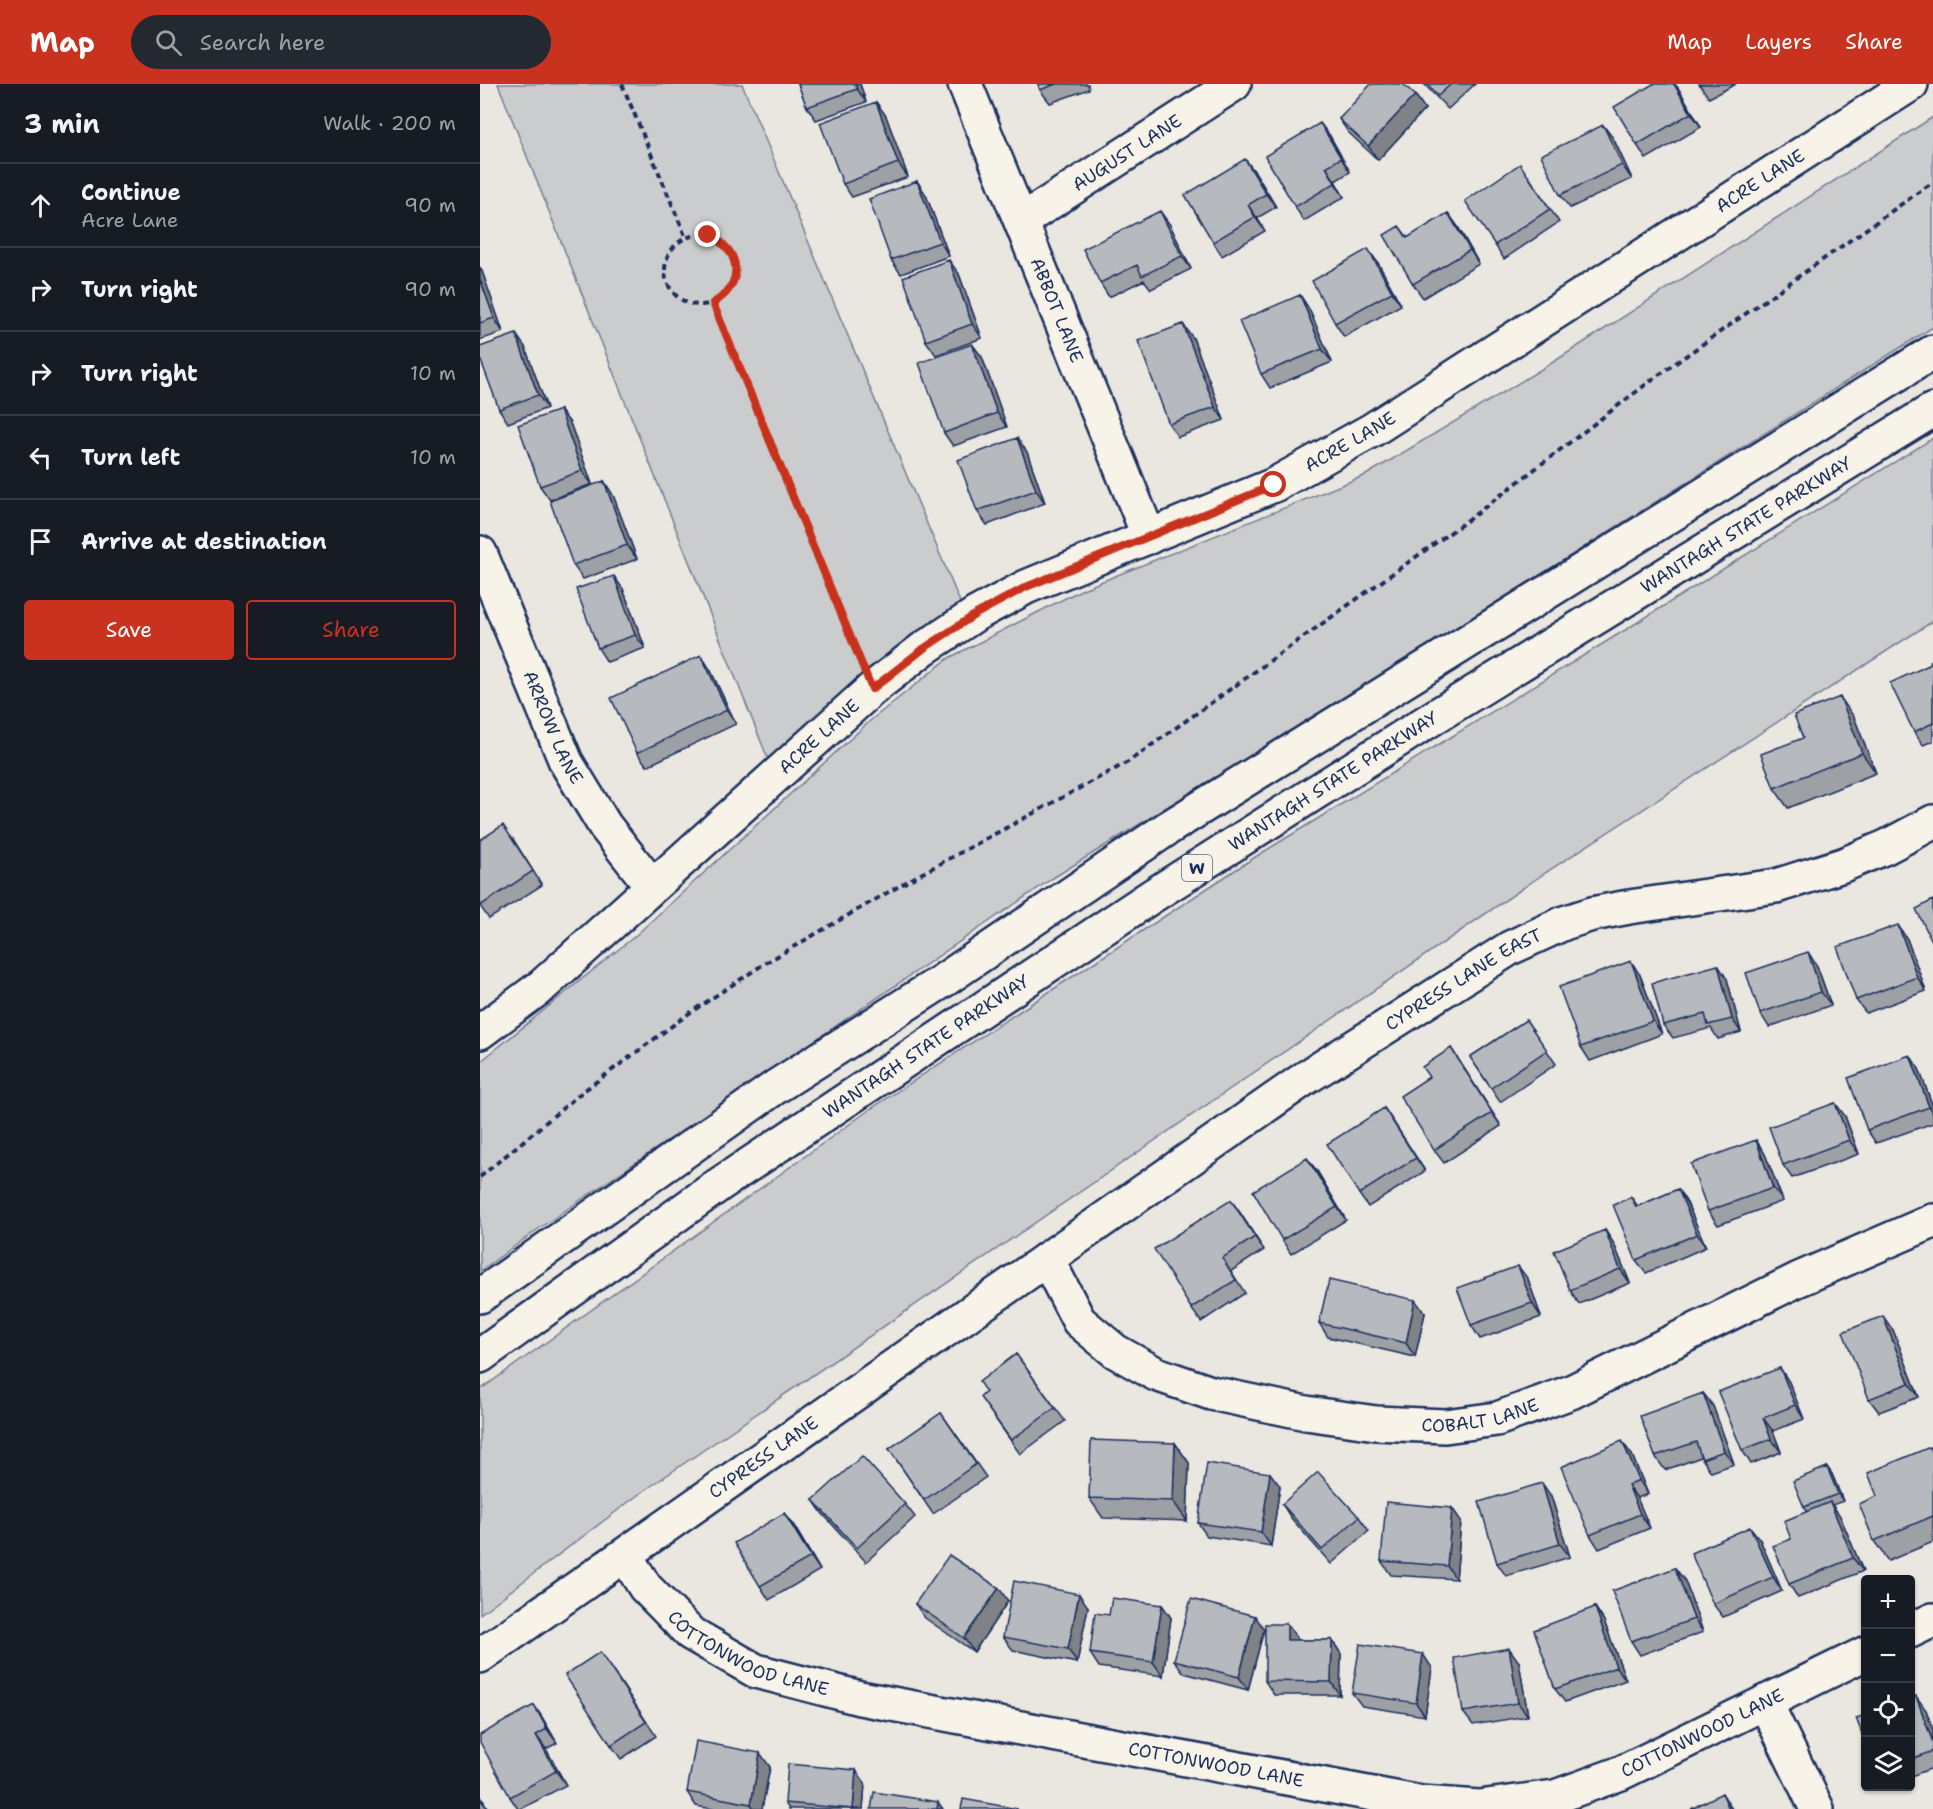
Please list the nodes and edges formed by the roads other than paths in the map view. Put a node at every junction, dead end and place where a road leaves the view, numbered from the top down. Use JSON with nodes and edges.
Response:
{"nodes":[{"id":1,"x":965,"y":84,"type":"edge"},
{"id":2,"x":1234,"y":84,"type":"edge"},
{"id":3,"x":1911,"y":84,"type":"edge"},
{"id":4,"x":1021,"y":221,"type":"junction"},
{"id":5,"x":1933,"y":352,"type":"edge"},
{"id":6,"x":1933,"y":410,"type":"edge"},
{"id":7,"x":1149,"y":537,"type":"junction"},
{"id":8,"x":480,"y":553,"type":"edge"},
{"id":9,"x":491,"y":614,"type":"edge"},
{"id":10,"x":1933,"y":822,"type":"edge"},
{"id":11,"x":652,"y":886,"type":"junction"},
{"id":12,"x":480,"y":1032,"type":"edge"},
{"id":13,"x":1932,"y":1225,"type":"edge"},
{"id":14,"x":1047,"y":1259,"type":"junction"},
{"id":15,"x":480,"y":1296,"type":"edge"},
{"id":16,"x":480,"y":1356,"type":"edge"},
{"id":17,"x":625,"y":1555,"type":"junction"},
{"id":18,"x":1933,"y":1620,"type":"edge"},
{"id":19,"x":1915,"y":1629,"type":"edge"},
{"id":20,"x":1861,"y":1655,"type":"edge"},
{"id":21,"x":480,"y":1656,"type":"edge"},
{"id":22,"x":1765,"y":1702,"type":"junction"},
{"id":23,"x":1817,"y":1809,"type":"edge"}],
"edges":[{"from":1,"to":4,"type":"main road","name":"ABBOT LANE"},
{"from":2,"to":4,"type":"main road","name":"AUGUST LANE"},
{"from":3,"to":7,"type":"main road","name":"ACRE LANE"},
{"from":4,"to":7,"type":"main road","name":"ABBOT LANE"},
{"from":5,"to":15,"type":"main road"},
{"from":6,"to":16,"type":"main road","name":"WANTAGH STATE PARKWAY","number":"W"},
{"from":7,"to":11,"type":"main road","name":"ACRE LANE"},
{"from":8,"to":9,"type":"main road","name":"ARROW LANE"},
{"from":9,"to":11,"type":"main road","name":"ARROW LANE"},
{"from":10,"to":14,"type":"main road","name":"CYPRESS LANE EAST"},
{"from":11,"to":12,"type":"main road","name":"ACRE LANE"},
{"from":13,"to":14,"type":"main road","name":"COBALT LANE"},
{"from":14,"to":17,"type":"main road","name":"CYPRESS LANE"},
{"from":17,"to":21,"type":"main road","name":"CYPRESS LANE"},
{"from":17,"to":22,"type":"main road","name":"COTTONWOOD LANE"},
{"from":18,"to":19,"type":"main road"},
{"from":20,"to":22,"type":"main road","name":"COTTONWOOD LANE"},
{"from":22,"to":23,"type":"main road"}]}
